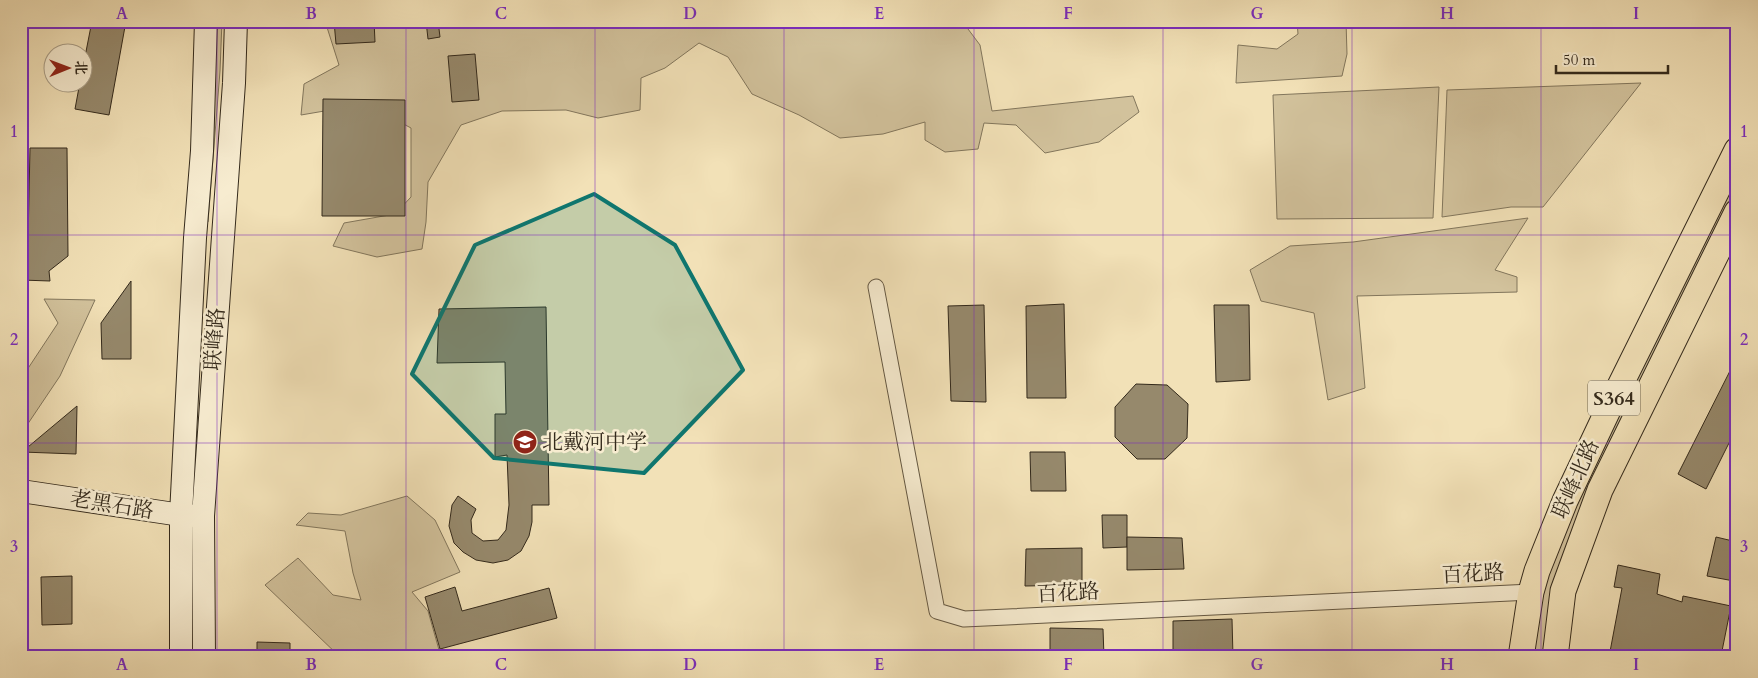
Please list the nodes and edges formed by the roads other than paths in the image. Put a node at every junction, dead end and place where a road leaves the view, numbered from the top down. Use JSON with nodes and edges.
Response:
{"nodes":[{"id":1,"x":206,"y":21,"type":"edge"},
{"id":2,"x":236,"y":21,"type":"edge"},
{"id":3,"x":1737,"y":150,"type":"edge"},
{"id":4,"x":1737,"y":212,"type":"edge"},
{"id":5,"x":876,"y":287,"type":"dead end"},
{"id":6,"x":21,"y":491,"type":"edge"},
{"id":7,"x":192,"y":515,"type":"junction"},
{"id":8,"x":1531,"y":592,"type":"junction"},
{"id":9,"x":181,"y":657,"type":"edge"},
{"id":10,"x":204,"y":657,"type":"edge"},
{"id":11,"x":1521,"y":657,"type":"edge"},
{"id":12,"x":1555,"y":657,"type":"edge"}],
"edges":[{"from":1,"to":7,"type":"main road","name":"联峰路"},
{"from":2,"to":7,"type":"main road","name":"联峰路"},
{"from":3,"to":8,"type":"main road","name":"联峰北路","number":"S364"},
{"from":4,"to":12,"type":"main road","name":"联峰北路","number":"S364"},
{"from":5,"to":8,"type":"street","name":"百花路"},
{"from":6,"to":7,"type":"main road","name":"老黑石路"},
{"from":7,"to":9,"type":"main road","name":"联峰路"},
{"from":7,"to":10,"type":"main road","name":"联峰路"},
{"from":8,"to":11,"type":"main road","name":"联峰北路","number":"S364"}]}
